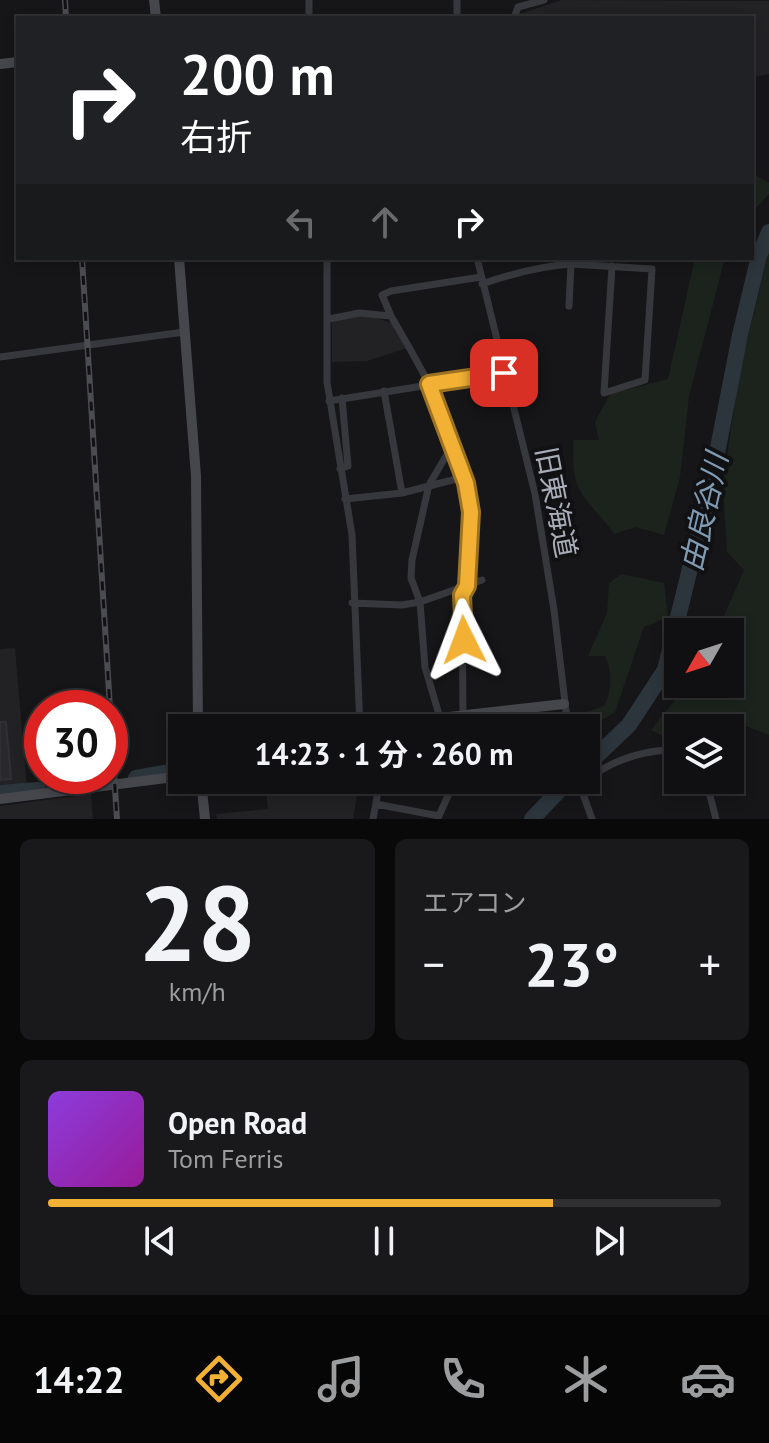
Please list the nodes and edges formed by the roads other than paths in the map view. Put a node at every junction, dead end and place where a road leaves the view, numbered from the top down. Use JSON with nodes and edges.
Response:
{"nodes":[{"id":1,"x":544,"y":0,"type":"edge"},
{"id":2,"x":515,"y":16,"type":"edge"},
{"id":3,"x":179,"y":260,"type":"edge"},
{"id":4,"x":327,"y":260,"type":"edge"},
{"id":5,"x":477,"y":260,"type":"edge"},
{"id":6,"x":559,"y":261,"type":"edge"},
{"id":7,"x":594,"y":262,"type":"edge"},
{"id":8,"x":571,"y":264,"type":"junction"},
{"id":9,"x":612,"y":266,"type":"junction"},
{"id":10,"x":482,"y":280,"type":"junction"},
{"id":11,"x":569,"y":306,"type":"dead end"},
{"id":12,"x":391,"y":316,"type":"junction"},
{"id":13,"x":329,"y":319,"type":"junction"},
{"id":14,"x":184,"y":332,"type":"junction"},
{"id":15,"x":0,"y":357,"type":"edge"},
{"id":16,"x":504,"y":373,"type":"junction"},
{"id":17,"x":429,"y":384,"type":"junction"},
{"id":18,"x":384,"y":391,"type":"junction"},
{"id":19,"x":342,"y":398,"type":"junction"},
{"id":20,"x":329,"y":401,"type":"junction"},
{"id":21,"x":456,"y":450,"type":"junction"},
{"id":22,"x":340,"y":469,"type":"junction"},
{"id":23,"x":464,"y":477,"type":"junction"},
{"id":24,"x":429,"y":485,"type":"junction"},
{"id":25,"x":402,"y":493,"type":"junction"},
{"id":26,"x":345,"y":499,"type":"junction"},
{"id":27,"x":482,"y":580,"type":"dead end"},
{"id":28,"x":467,"y":586,"type":"junction"},
{"id":29,"x":420,"y":602,"type":"junction"},
{"id":30,"x":352,"y":603,"type":"junction"},
{"id":31,"x":565,"y":708,"type":"joint"},
{"id":32,"x":198,"y":714,"type":"edge"},
{"id":33,"x":359,"y":714,"type":"edge"},
{"id":34,"x":439,"y":714,"type":"edge"},
{"id":35,"x":463,"y":714,"type":"edge"},
{"id":36,"x":494,"y":714,"type":"edge"},
{"id":37,"x":664,"y":750,"type":"edge"},
{"id":38,"x":600,"y":769,"type":"edge"},
{"id":39,"x":168,"y":778,"type":"edge"},
{"id":40,"x":202,"y":794,"type":"edge"},
{"id":41,"x":378,"y":794,"type":"edge"},
{"id":42,"x":449,"y":794,"type":"edge"},
{"id":43,"x":583,"y":794,"type":"edge"},
{"id":44,"x":710,"y":794,"type":"edge"},
{"id":45,"x":0,"y":799,"type":"edge"},
{"id":46,"x":376,"y":804,"type":"junction"},
{"id":47,"x":438,"y":817,"type":"edge"},
{"id":48,"x":205,"y":819,"type":"edge"},
{"id":49,"x":373,"y":819,"type":"edge"},
{"id":50,"x":592,"y":819,"type":"edge"},
{"id":51,"x":716,"y":819,"type":"edge"}],
"edges":[{"from":1,"to":2,"type":"street"},
{"from":3,"to":14,"type":"street"},
{"from":4,"to":13,"type":"street"},
{"from":5,"to":10,"type":"street","name":"旧東海道"},
{"from":6,"to":8,"type":"street"},
{"from":6,"to":10,"type":"street"},
{"from":7,"to":8,"type":"street"},
{"from":7,"to":9,"type":"street"},
{"from":8,"to":11,"type":"street"},
{"from":9,"to":9,"type":"street"},
{"from":10,"to":12,"type":"street"},
{"from":10,"to":16,"type":"street","name":"旧東海道"},
{"from":12,"to":13,"type":"street"},
{"from":12,"to":17,"type":"street"},
{"from":13,"to":20,"type":"street"},
{"from":14,"to":15,"type":"street"},
{"from":14,"to":32,"type":"street"},
{"from":16,"to":17,"type":"street"},
{"from":16,"to":31,"type":"street","name":"旧東海道"},
{"from":17,"to":18,"type":"street"},
{"from":17,"to":21,"type":"street"},
{"from":18,"to":19,"type":"street"},
{"from":18,"to":25,"type":"street"},
{"from":19,"to":20,"type":"street"},
{"from":19,"to":22,"type":"street"},
{"from":20,"to":22,"type":"street"},
{"from":21,"to":23,"type":"street"},
{"from":21,"to":24,"type":"street"},
{"from":22,"to":26,"type":"street"},
{"from":23,"to":24,"type":"street"},
{"from":23,"to":28,"type":"street"},
{"from":24,"to":25,"type":"street"},
{"from":24,"to":29,"type":"street"},
{"from":25,"to":26,"type":"street"},
{"from":26,"to":30,"type":"street"},
{"from":27,"to":28,"type":"street"},
{"from":28,"to":29,"type":"street"},
{"from":28,"to":35,"type":"street"},
{"from":29,"to":30,"type":"street"},
{"from":29,"to":34,"type":"street"},
{"from":30,"to":33,"type":"street"},
{"from":31,"to":36,"type":"street"},
{"from":37,"to":38,"type":"street"},
{"from":39,"to":45,"type":"street"},
{"from":40,"to":48,"type":"street"},
{"from":41,"to":46,"type":"street"},
{"from":42,"to":47,"type":"street"},
{"from":43,"to":50,"type":"street"},
{"from":44,"to":51,"type":"street"},
{"from":46,"to":47,"type":"street"},
{"from":46,"to":49,"type":"street"}]}
